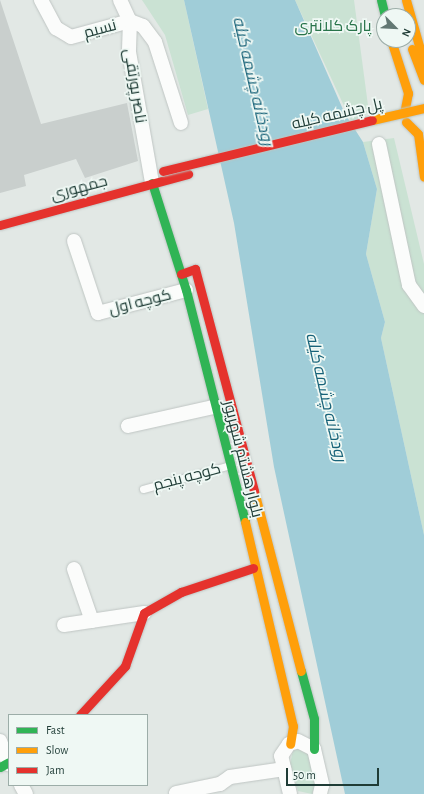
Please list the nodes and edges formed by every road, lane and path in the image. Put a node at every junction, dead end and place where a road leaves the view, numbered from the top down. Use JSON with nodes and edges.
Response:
{"nodes":[{"id":1,"x":41,"y":0,"type":"edge"},
{"id":2,"x":120,"y":0,"type":"edge"},
{"id":3,"x":130,"y":21,"type":"junction"},
{"id":4,"x":416,"y":36,"type":"edge"},
{"id":5,"x":416,"y":38,"type":"edge"},
{"id":6,"x":394,"y":48,"type":"edge"},
{"id":7,"x":403,"y":48,"type":"edge"},
{"id":8,"x":424,"y":62,"type":"edge"},
{"id":9,"x":424,"y":80,"type":"edge"},
{"id":10,"x":424,"y":108,"type":"edge"},
{"id":11,"x":424,"y":114,"type":"edge"},
{"id":12,"x":424,"y":117,"type":"edge"},
{"id":13,"x":405,"y":118,"type":"junction"},
{"id":14,"x":181,"y":123,"type":"dead end"},
{"id":15,"x":379,"y":144,"type":"dead end"},
{"id":16,"x":157,"y":177,"type":"junction"},
{"id":17,"x":424,"y":177,"type":"edge"},
{"id":18,"x":0,"y":215,"type":"edge"},
{"id":19,"x":0,"y":225,"type":"edge"},
{"id":20,"x":74,"y":241,"type":"dead end"},
{"id":21,"x":181,"y":274,"type":"junction"},
{"id":22,"x":186,"y":290,"type":"junction"},
{"id":23,"x":424,"y":306,"type":"edge"},
{"id":24,"x":214,"y":407,"type":"junction"},
{"id":25,"x":128,"y":426,"type":"dead end"},
{"id":26,"x":231,"y":465,"type":"junction"},
{"id":27,"x":143,"y":489,"type":"dead end"},
{"id":28,"x":253,"y":568,"type":"junction"},
{"id":29,"x":74,"y":569,"type":"dead end"},
{"id":30,"x":144,"y":613,"type":"junction"},
{"id":31,"x":92,"y":621,"type":"junction"},
{"id":32,"x":64,"y":625,"type":"dead end"},
{"id":33,"x":81,"y":714,"type":"edge"},
{"id":34,"x":0,"y":741,"type":"edge"},
{"id":35,"x":290,"y":744,"type":"junction"},
{"id":36,"x":314,"y":748,"type":"junction"},
{"id":37,"x":6,"y":764,"type":"edge"},
{"id":38,"x":284,"y":769,"type":"junction"},
{"id":39,"x":321,"y":792,"type":"edge"},
{"id":40,"x":176,"y":793,"type":"dead end"},
{"id":41,"x":290,"y":794,"type":"edge"}],
"edges":[{"from":1,"to":3,"type":"street","name":"نسیم"},
{"from":2,"to":3,"type":"street","name":"ناصر پورتقی"},
{"from":3,"to":14,"type":"street"},
{"from":3,"to":16,"type":"street","name":"ناصر پورتقی"},
{"from":4,"to":8,"type":"street"},
{"from":5,"to":9,"type":"street"},
{"from":6,"to":13,"type":"street"},
{"from":7,"to":11,"type":"street"},
{"from":10,"to":13,"type":"street","name":"پل چشمه کیله","bridge":true},
{"from":12,"to":13,"type":"street","name":"پل چشمه کیله"},
{"from":13,"to":16,"type":"street","name":"پل چشمه کیله","bridge":true},
{"from":13,"to":17,"type":"street"},
{"from":15,"to":23,"type":"street"},
{"from":16,"to":18,"type":"street","name":"جمهوری"},
{"from":16,"to":19,"type":"street","name":"جمهوری"},
{"from":16,"to":21,"type":"street","name":"بلوار هشتم شهریور"},
{"from":20,"to":22,"type":"street","name":"کوچه اول"},
{"from":21,"to":22,"type":"street","name":"بلوار هشتم شهریور"},
{"from":21,"to":36,"type":"street","name":"بلوار هشتم شهریور"},
{"from":22,"to":24,"type":"street","name":"بلوار هشتم شهریور"},
{"from":24,"to":25,"type":"street"},
{"from":24,"to":26,"type":"street","name":"بلوار هشتم شهریور"},
{"from":26,"to":27,"type":"lane","name":"کوچه پنجم"},
{"from":26,"to":28,"type":"street","name":"بلوار هشتم شهریور"},
{"from":28,"to":30,"type":"street"},
{"from":28,"to":35,"type":"street","name":"بلوار هشتم شهریور"},
{"from":29,"to":31,"type":"street"},
{"from":30,"to":31,"type":"street"},
{"from":30,"to":33,"type":"street"},
{"from":31,"to":32,"type":"street"},
{"from":34,"to":37,"type":"street"},
{"from":35,"to":36,"type":"street"},
{"from":35,"to":38,"type":"street"},
{"from":36,"to":39,"type":"street"},
{"from":38,"to":40,"type":"street"},
{"from":38,"to":41,"type":"street"}]}
